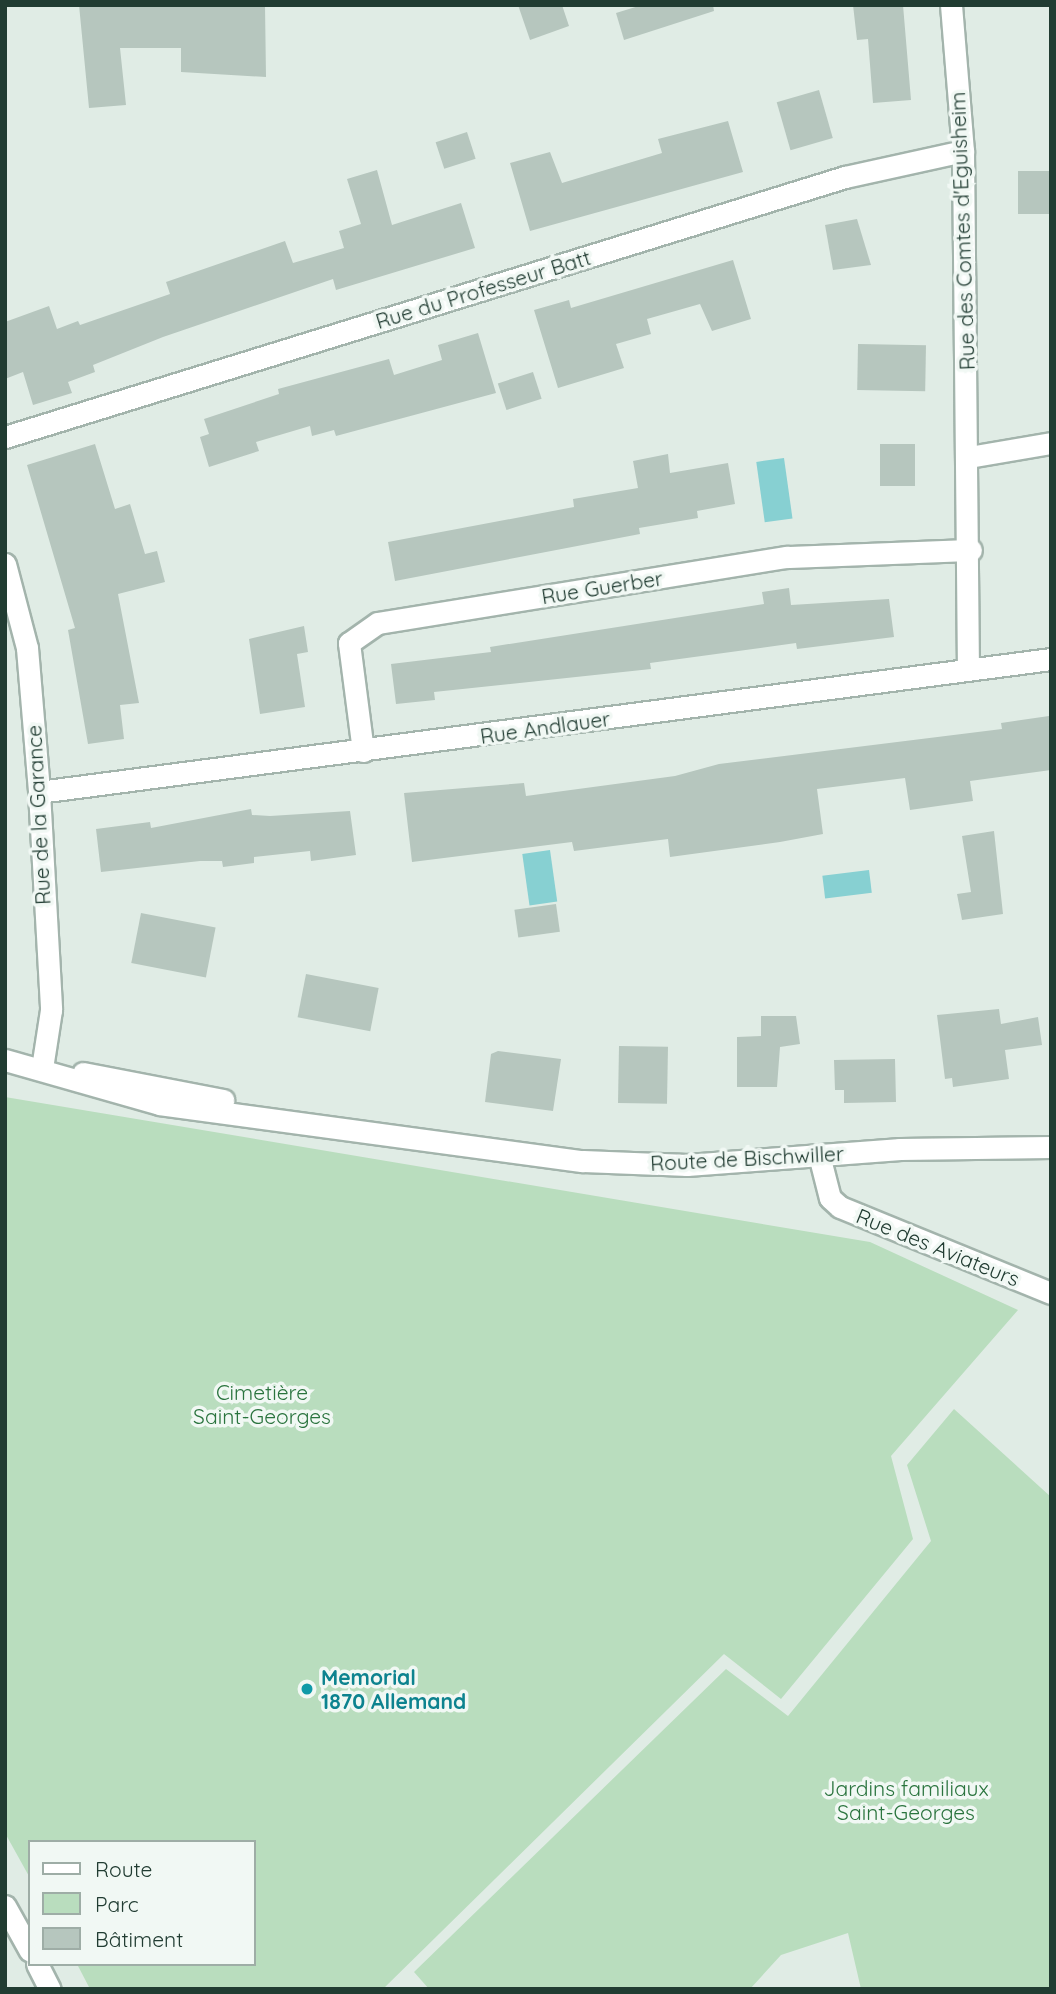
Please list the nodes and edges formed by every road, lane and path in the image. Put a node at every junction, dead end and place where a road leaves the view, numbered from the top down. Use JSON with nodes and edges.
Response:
{"nodes":[{"id":1,"x":951,"y":5,"type":"edge"},
{"id":2,"x":963,"y":151,"type":"junction"},
{"id":3,"x":5,"y":437,"type":"edge"},
{"id":4,"x":1051,"y":443,"type":"edge"},
{"id":5,"x":969,"y":457,"type":"junction"},
{"id":6,"x":971,"y":550,"type":"junction"},
{"id":7,"x":5,"y":564,"type":"edge"},
{"id":8,"x":1051,"y":659,"type":"edge"},
{"id":9,"x":968,"y":670,"type":"junction"},
{"id":10,"x":363,"y":751,"type":"junction"},
{"id":11,"x":39,"y":792,"type":"junction"},
{"id":12,"x":5,"y":1060,"type":"edge"},
{"id":13,"x":42,"y":1068,"type":"junction"},
{"id":14,"x":1051,"y":1147,"type":"edge"},
{"id":15,"x":819,"y":1155,"type":"junction"},
{"id":16,"x":1051,"y":1293,"type":"edge"},
{"id":17,"x":5,"y":1906,"type":"edge"},
{"id":18,"x":28,"y":1947,"type":"edge"},
{"id":19,"x":38,"y":1966,"type":"edge"},
{"id":20,"x":50,"y":1989,"type":"edge"}],
"edges":[{"from":1,"to":2,"type":"street","name":"Rue des Comtes d'Eguisheim"},
{"from":2,"to":3,"type":"street","name":"Rue du Professeur Batt"},
{"from":2,"to":5,"type":"street","name":"Rue des Comtes d'Eguisheim"},
{"from":4,"to":5,"type":"street"},
{"from":5,"to":6,"type":"street","name":"Rue des Comtes d'Eguisheim"},
{"from":6,"to":9,"type":"street","name":"Rue des Comtes d'Eguisheim"},
{"from":6,"to":10,"type":"street","name":"Rue Guerber"},
{"from":7,"to":11,"type":"street","name":"Rue de la Garance"},
{"from":8,"to":9,"type":"street","name":"Rue Andlauer"},
{"from":9,"to":10,"type":"street","name":"Rue Andlauer"},
{"from":10,"to":11,"type":"street","name":"Rue Andlauer"},
{"from":11,"to":13,"type":"street","name":"Rue de la Garance"},
{"from":12,"to":13,"type":"street","name":"Route de Bischwiller"},
{"from":13,"to":15,"type":"street","name":"Route de Bischwiller"},
{"from":14,"to":15,"type":"street","name":"Route de Bischwiller"},
{"from":15,"to":16,"type":"street","name":"Rue des Aviateurs"},
{"from":17,"to":18,"type":"street"},
{"from":19,"to":20,"type":"street"}]}
